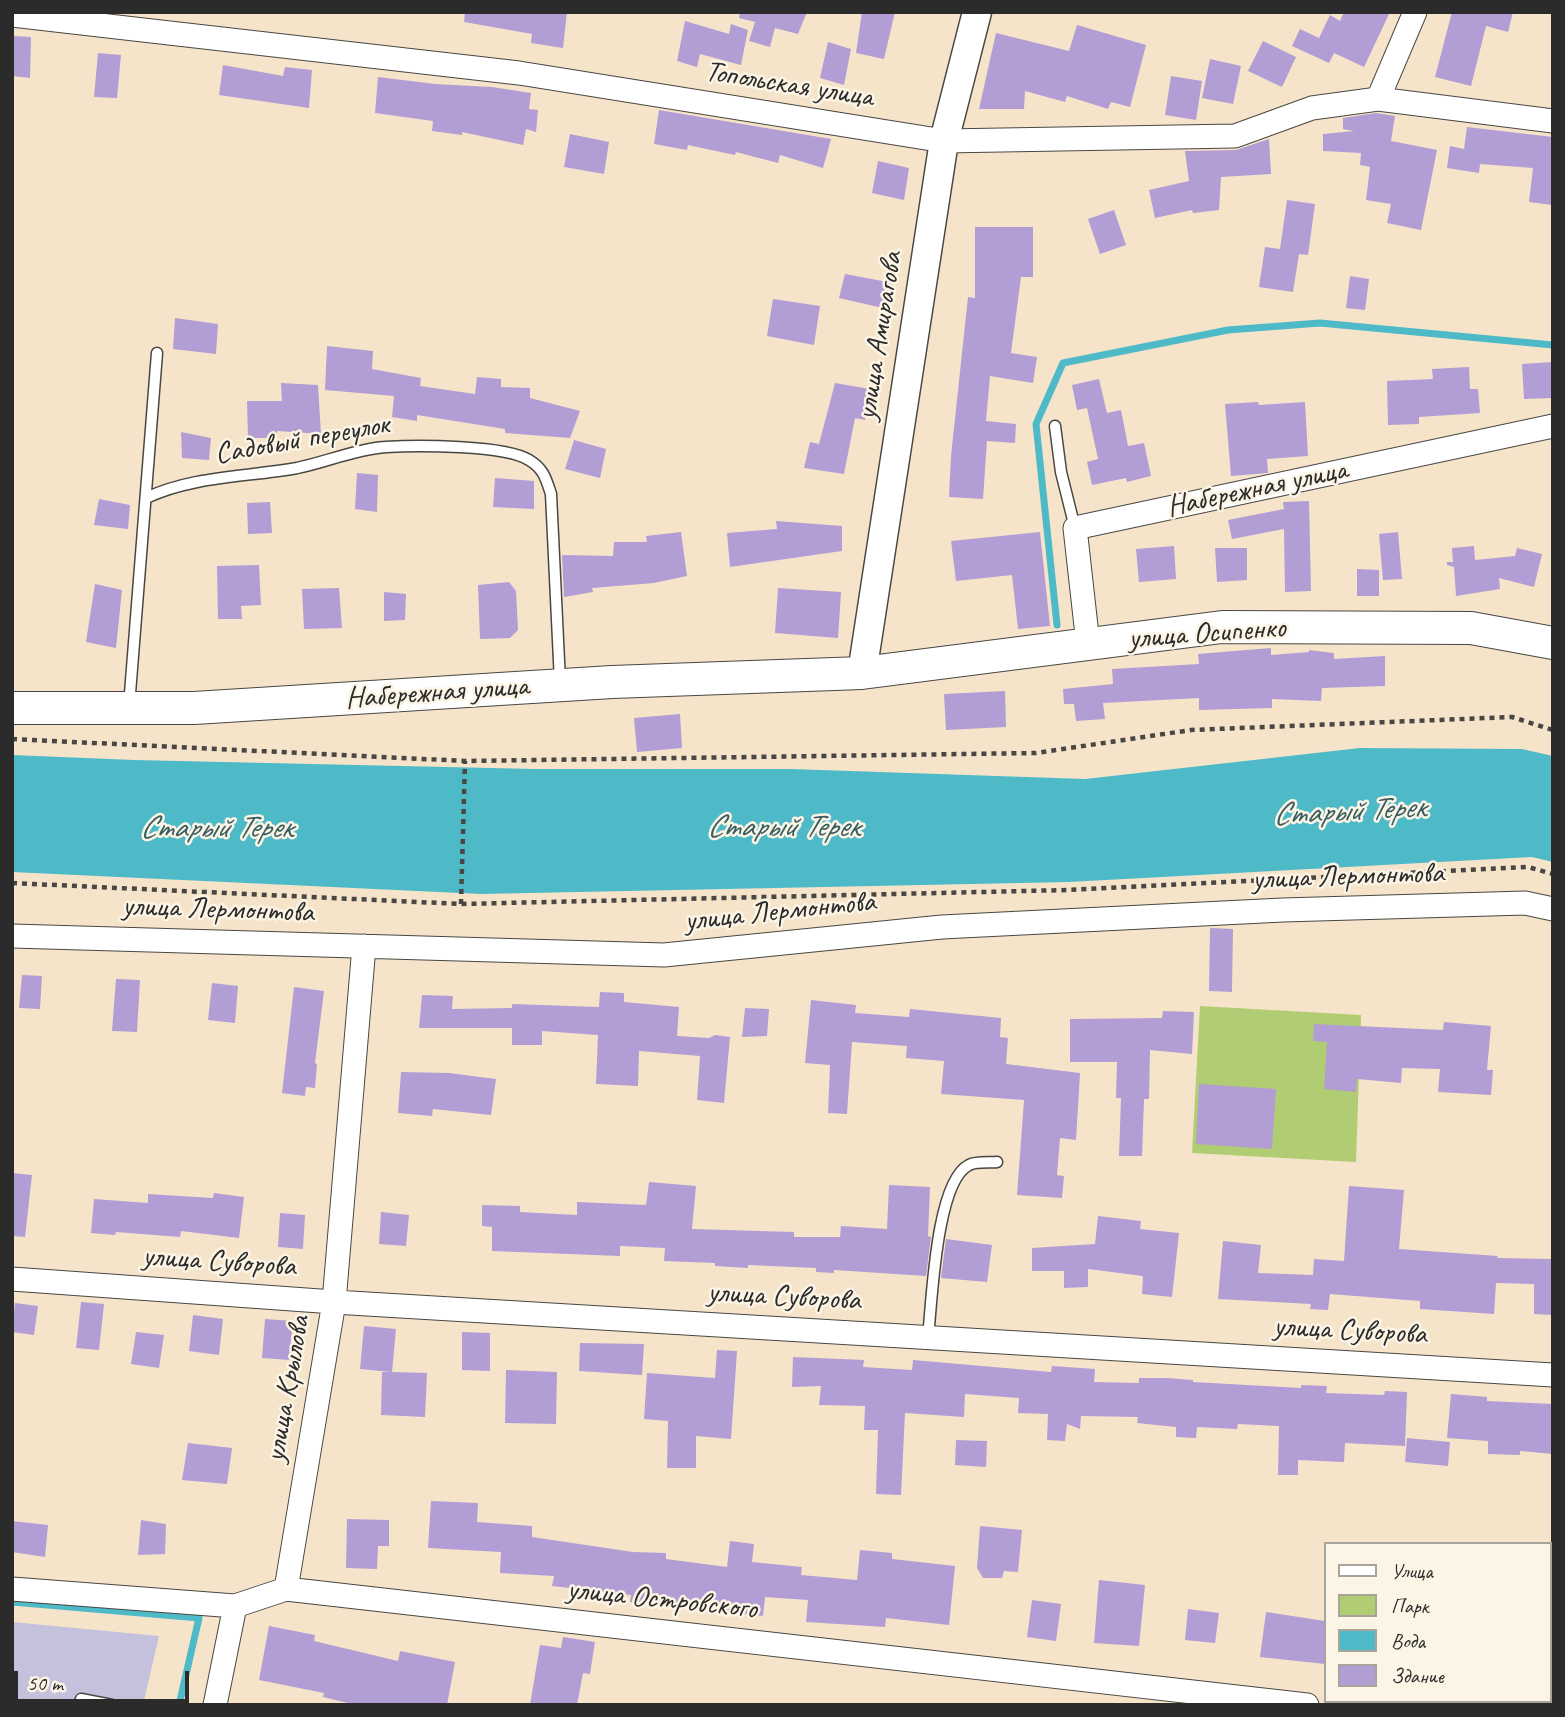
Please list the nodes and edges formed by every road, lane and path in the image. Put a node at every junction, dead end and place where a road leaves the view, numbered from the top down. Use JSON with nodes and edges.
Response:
{"nodes":[{"id":1,"x":977,"y":12,"type":"edge"},
{"id":2,"x":1415,"y":12,"type":"edge"},
{"id":3,"x":12,"y":15,"type":"edge"},
{"id":4,"x":1378,"y":99,"type":"junction"},
{"id":5,"x":1553,"y":121,"type":"edge"},
{"id":6,"x":944,"y":141,"type":"junction"},
{"id":7,"x":157,"y":353,"type":"dead end"},
{"id":8,"x":1055,"y":426,"type":"dead end"},
{"id":9,"x":1553,"y":426,"type":"edge"},
{"id":10,"x":146,"y":498,"type":"junction"},
{"id":11,"x":1075,"y":528,"type":"junction"},
{"id":12,"x":1553,"y":643,"type":"edge"},
{"id":13,"x":1088,"y":644,"type":"junction"},
{"id":14,"x":862,"y":673,"type":"junction"},
{"id":15,"x":560,"y":685,"type":"junction"},
{"id":16,"x":12,"y":708,"type":"edge"},
{"id":17,"x":129,"y":708,"type":"junction"},
{"id":18,"x":1553,"y":730,"type":"edge"},
{"id":19,"x":12,"y":739,"type":"edge"},
{"id":20,"x":466,"y":761,"type":"junction"},
{"id":21,"x":1553,"y":874,"type":"edge"},
{"id":22,"x":12,"y":883,"type":"edge"},
{"id":23,"x":461,"y":904,"type":"junction"},
{"id":24,"x":1553,"y":909,"type":"edge"},
{"id":25,"x":12,"y":936,"type":"edge"},
{"id":26,"x":364,"y":946,"type":"junction"},
{"id":27,"x":997,"y":1162,"type":"dead end"},
{"id":28,"x":12,"y":1279,"type":"edge"},
{"id":29,"x":334,"y":1302,"type":"junction"},
{"id":30,"x":928,"y":1337,"type":"junction"},
{"id":31,"x":1553,"y":1375,"type":"edge"},
{"id":32,"x":12,"y":1588,"type":"edge"},
{"id":33,"x":286,"y":1590,"type":"junction"},
{"id":34,"x":235,"y":1606,"type":"junction"},
{"id":35,"x":79,"y":1705,"type":"edge"},
{"id":36,"x":112,"y":1705,"type":"edge"},
{"id":37,"x":215,"y":1705,"type":"edge"},
{"id":38,"x":1307,"y":1705,"type":"edge"}],
"edges":[{"from":1,"to":6,"type":"street","name":"улица Амирагова"},
{"from":2,"to":4,"type":"street"},
{"from":3,"to":6,"type":"street","name":"Топольская улица"},
{"from":4,"to":5,"type":"street","name":"Топольская улица"},
{"from":4,"to":6,"type":"street","name":"Топольская улица"},
{"from":6,"to":14,"type":"street","name":"улица Амирагова"},
{"from":7,"to":10,"type":"lane"},
{"from":8,"to":11,"type":"lane"},
{"from":9,"to":11,"type":"street","name":"Набережная улица"},
{"from":10,"to":15,"type":"lane","name":"Садовый переулок"},
{"from":10,"to":17,"type":"lane"},
{"from":11,"to":13,"type":"street"},
{"from":12,"to":13,"type":"main road","name":"улица Осипенко"},
{"from":13,"to":14,"type":"main road","name":"улица Осипенко"},
{"from":14,"to":15,"type":"main road","name":"Набережная улица"},
{"from":15,"to":17,"type":"main road","name":"Набережная улица"},
{"from":16,"to":17,"type":"main road","name":"Набережная улица"},
{"from":18,"to":20,"type":"path"},
{"from":19,"to":20,"type":"path"},
{"from":20,"to":23,"type":"path"},
{"from":21,"to":23,"type":"path"},
{"from":22,"to":23,"type":"path"},
{"from":24,"to":26,"type":"street","name":"улица Лермонтова"},
{"from":25,"to":26,"type":"street","name":"улица Лермонтова"},
{"from":26,"to":29,"type":"street","name":"улица Крылова"},
{"from":27,"to":30,"type":"lane"},
{"from":28,"to":29,"type":"street","name":"улица Суворова"},
{"from":29,"to":30,"type":"street","name":"улица Суворова"},
{"from":29,"to":33,"type":"street","name":"улица Крылова"},
{"from":30,"to":31,"type":"street","name":"улица Суворова"},
{"from":32,"to":34,"type":"street","name":"улица Островского"},
{"from":33,"to":34,"type":"street","name":"улица Островского"},
{"from":33,"to":38,"type":"street","name":"улица Островского"},
{"from":34,"to":37,"type":"street"},
{"from":35,"to":36,"type":"lane"}]}
